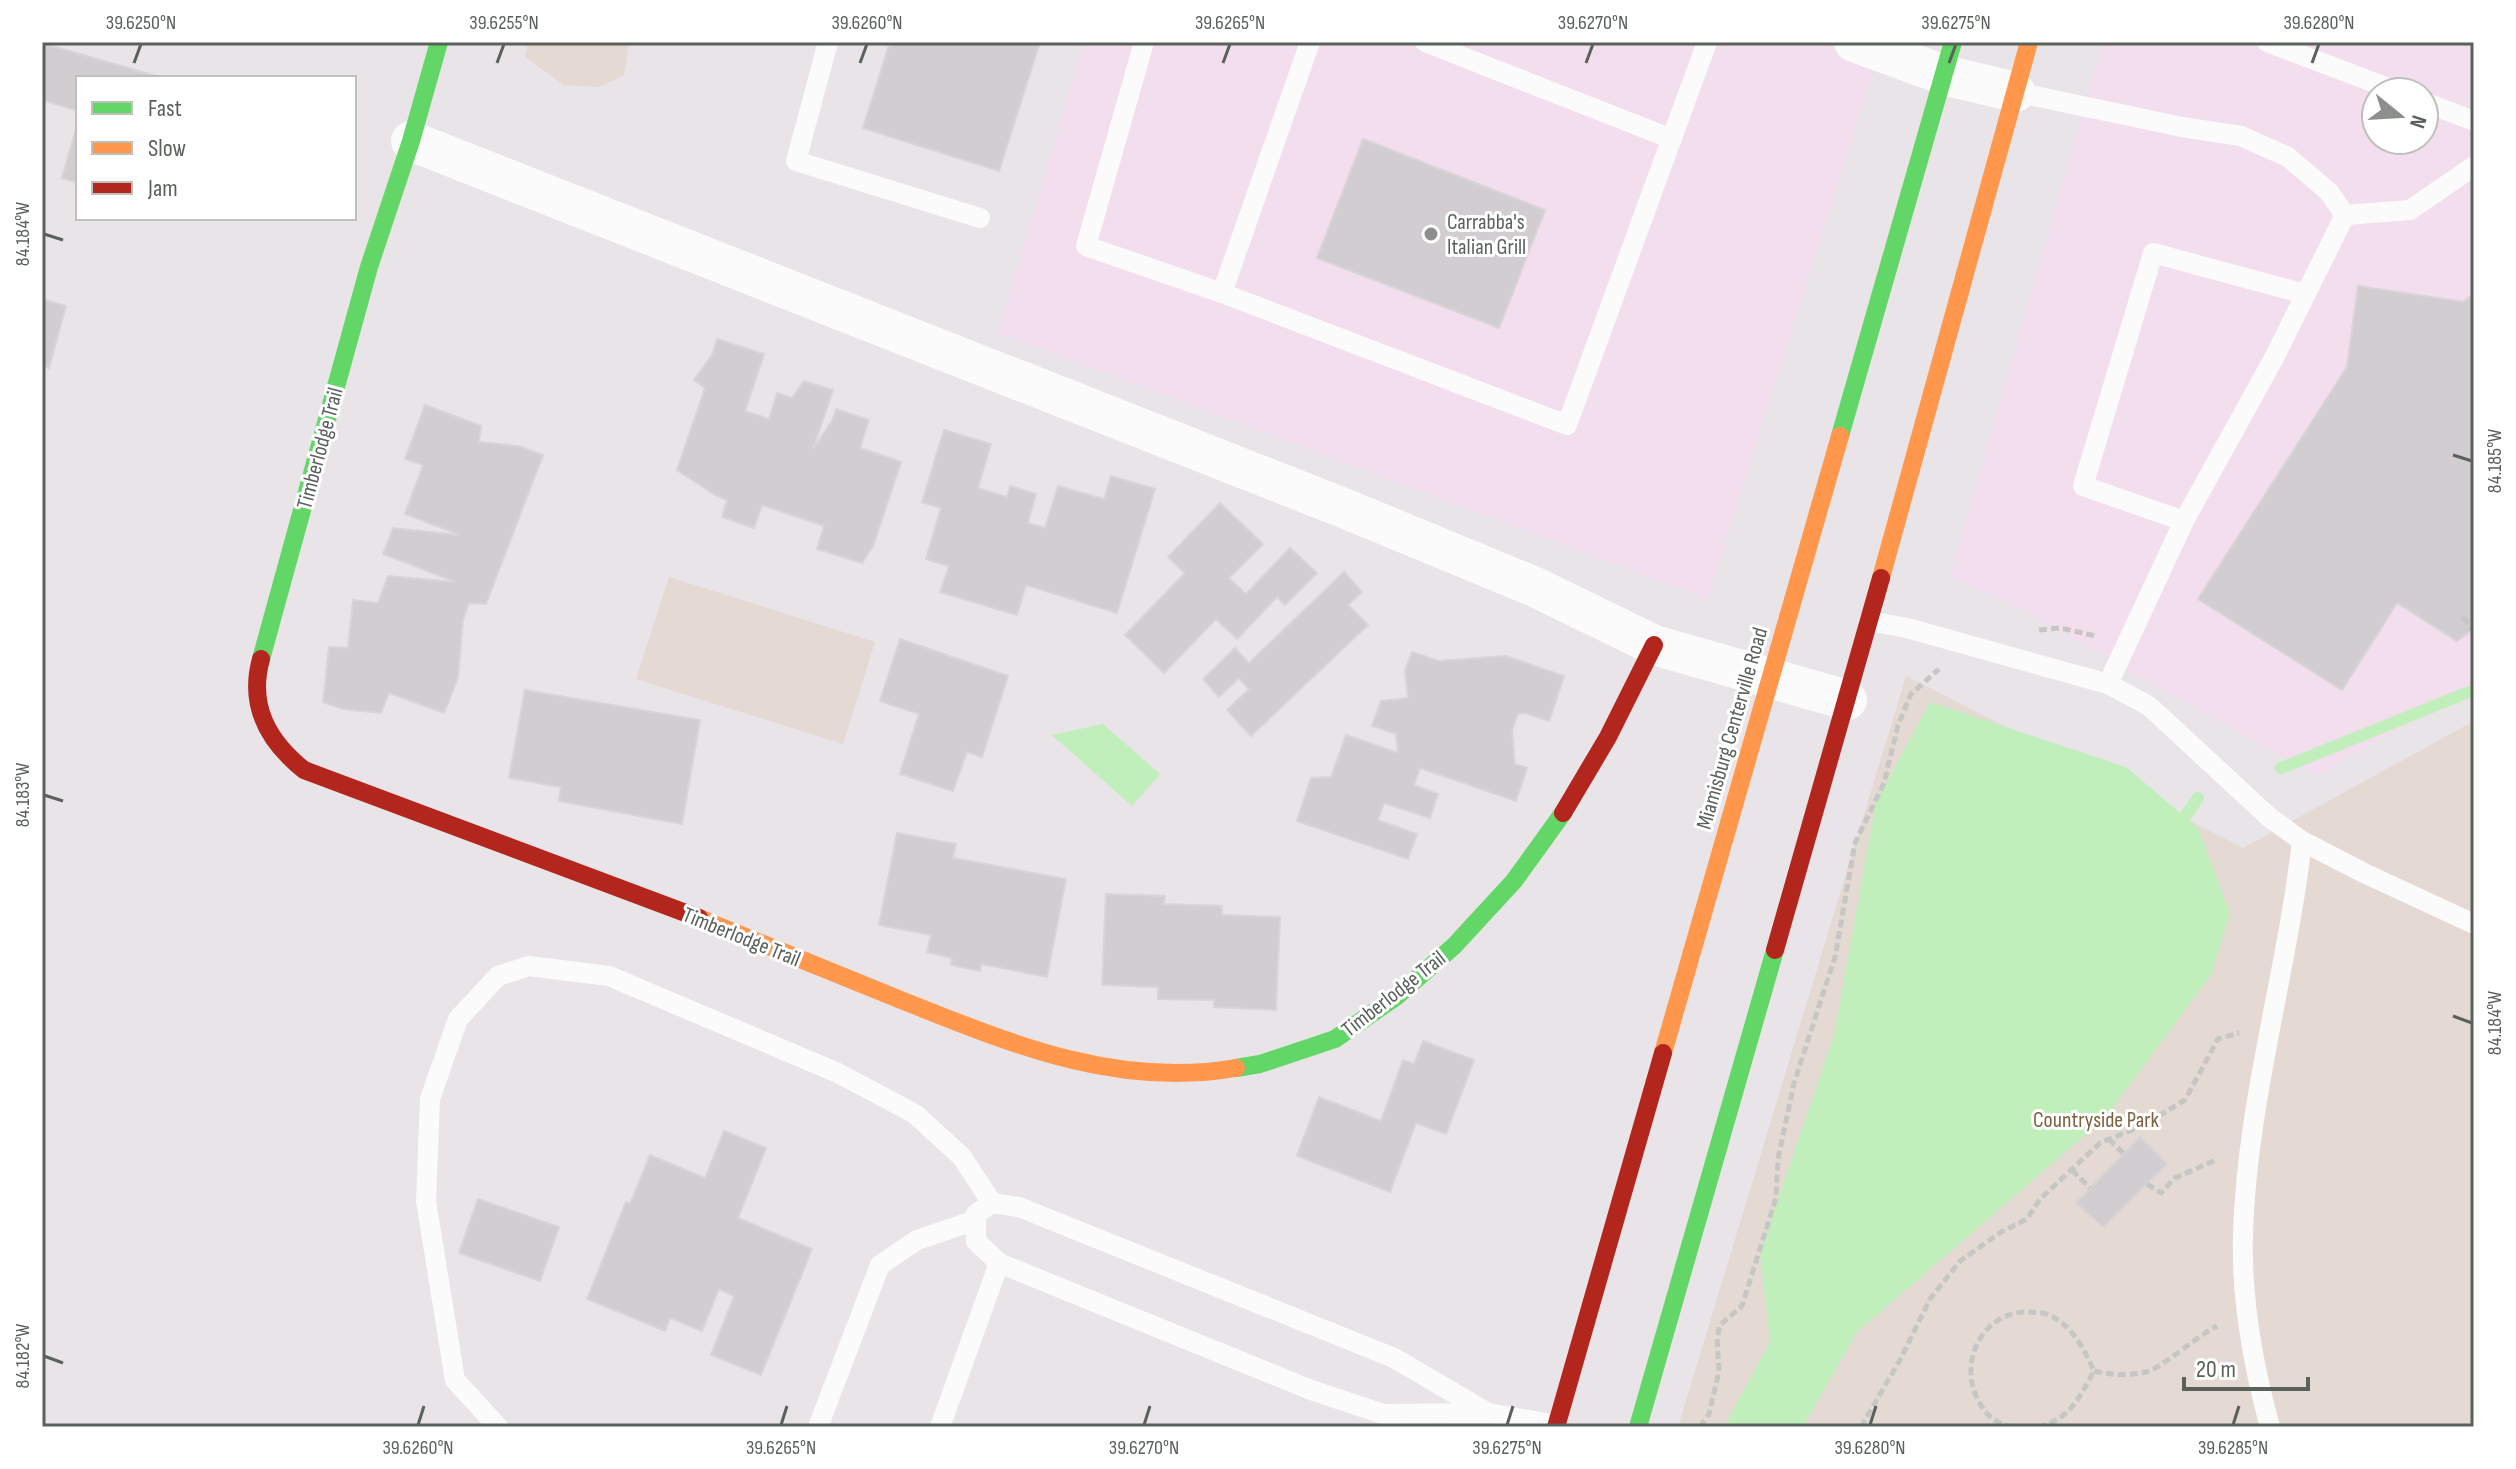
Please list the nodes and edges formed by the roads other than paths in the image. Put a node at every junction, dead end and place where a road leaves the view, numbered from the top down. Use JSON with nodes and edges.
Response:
{"nodes":[{"id":1,"x":439,"y":42,"type":"edge"},
{"id":2,"x":828,"y":42,"type":"edge"},
{"id":3,"x":1144,"y":42,"type":"edge"},
{"id":4,"x":1310,"y":42,"type":"edge"},
{"id":5,"x":1425,"y":42,"type":"edge"},
{"id":6,"x":1707,"y":42,"type":"edge"},
{"id":7,"x":1854,"y":42,"type":"edge"},
{"id":8,"x":2029,"y":42,"type":"edge"},
{"id":9,"x":2267,"y":42,"type":"edge"},
{"id":10,"x":1949,"y":58,"type":"edge"},
{"id":11,"x":2360,"y":77,"type":"edge"},
{"id":12,"x":2015,"y":92,"type":"junction"},
{"id":13,"x":2440,"y":108,"type":"edge"},
{"id":14,"x":2474,"y":121,"type":"edge"},
{"id":15,"x":1672,"y":139,"type":"junction"},
{"id":16,"x":411,"y":141,"type":"junction"},
{"id":17,"x":2474,"y":166,"type":"edge"},
{"id":18,"x":2345,"y":215,"type":"junction"},
{"id":19,"x":980,"y":218,"type":"dead end"},
{"id":20,"x":1222,"y":293,"type":"junction"},
{"id":21,"x":2305,"y":294,"type":"junction"},
{"id":22,"x":2184,"y":521,"type":"junction"},
{"id":23,"x":1869,"y":621,"type":"junction"},
{"id":24,"x":1654,"y":645,"type":"junction"},
{"id":25,"x":1771,"y":678,"type":"junction"},
{"id":26,"x":2108,"y":684,"type":"junction"},
{"id":27,"x":1847,"y":700,"type":"junction"},
{"id":28,"x":2302,"y":841,"type":"junction"},
{"id":29,"x":2474,"y":924,"type":"edge"},
{"id":30,"x":992,"y":1203,"type":"junction"},
{"id":31,"x":976,"y":1220,"type":"junction"},
{"id":32,"x":999,"y":1263,"type":"junction"},
{"id":33,"x":1488,"y":1413,"type":"junction"},
{"id":34,"x":1559,"y":1426,"type":"edge"},
{"id":35,"x":498,"y":1427,"type":"edge"},
{"id":36,"x":818,"y":1427,"type":"edge"},
{"id":37,"x":940,"y":1427,"type":"edge"},
{"id":38,"x":1638,"y":1427,"type":"edge"},
{"id":39,"x":2270,"y":1427,"type":"edge"}],
"edges":[{"from":1,"to":16,"type":"main road","name":"Timberlodge Trail"},
{"from":2,"to":19,"type":"lane"},
{"from":3,"to":20,"type":"lane"},
{"from":4,"to":20,"type":"lane"},
{"from":5,"to":15,"type":"lane"},
{"from":6,"to":15,"type":"lane"},
{"from":7,"to":10,"type":"street"},
{"from":8,"to":12,"type":"main road"},
{"from":9,"to":11,"type":"lane"},
{"from":10,"to":12,"type":"street"},
{"from":10,"to":25,"type":"main road","name":"Miamisburg Centerville Road"},
{"from":12,"to":18,"type":"lane"},
{"from":12,"to":23,"type":"main road"},
{"from":13,"to":14,"type":"lane"},
{"from":15,"to":20,"type":"lane"},
{"from":16,"to":24,"type":"street"},
{"from":16,"to":24,"type":"main road","name":"Timberlodge Trail"},
{"from":17,"to":18,"type":"lane"},
{"from":18,"to":21,"type":"lane"},
{"from":21,"to":22,"type":"lane"},
{"from":21,"to":22,"type":"lane"},
{"from":22,"to":26,"type":"lane"},
{"from":23,"to":26,"type":"lane"},
{"from":23,"to":27,"type":"main road"},
{"from":24,"to":25,"type":"street"},
{"from":25,"to":27,"type":"street"},
{"from":25,"to":34,"type":"main road","name":"Miamisburg Centerville Road"},
{"from":26,"to":28,"type":"lane"},
{"from":27,"to":38,"type":"main road"},
{"from":28,"to":29,"type":"lane"},
{"from":28,"to":39,"type":"lane"},
{"from":30,"to":31,"type":"lane"},
{"from":30,"to":33,"type":"lane"},
{"from":30,"to":35,"type":"lane"},
{"from":31,"to":32,"type":"lane"},
{"from":31,"to":36,"type":"lane"},
{"from":32,"to":33,"type":"lane"},
{"from":32,"to":37,"type":"lane"},
{"from":33,"to":34,"type":"lane"}]}
